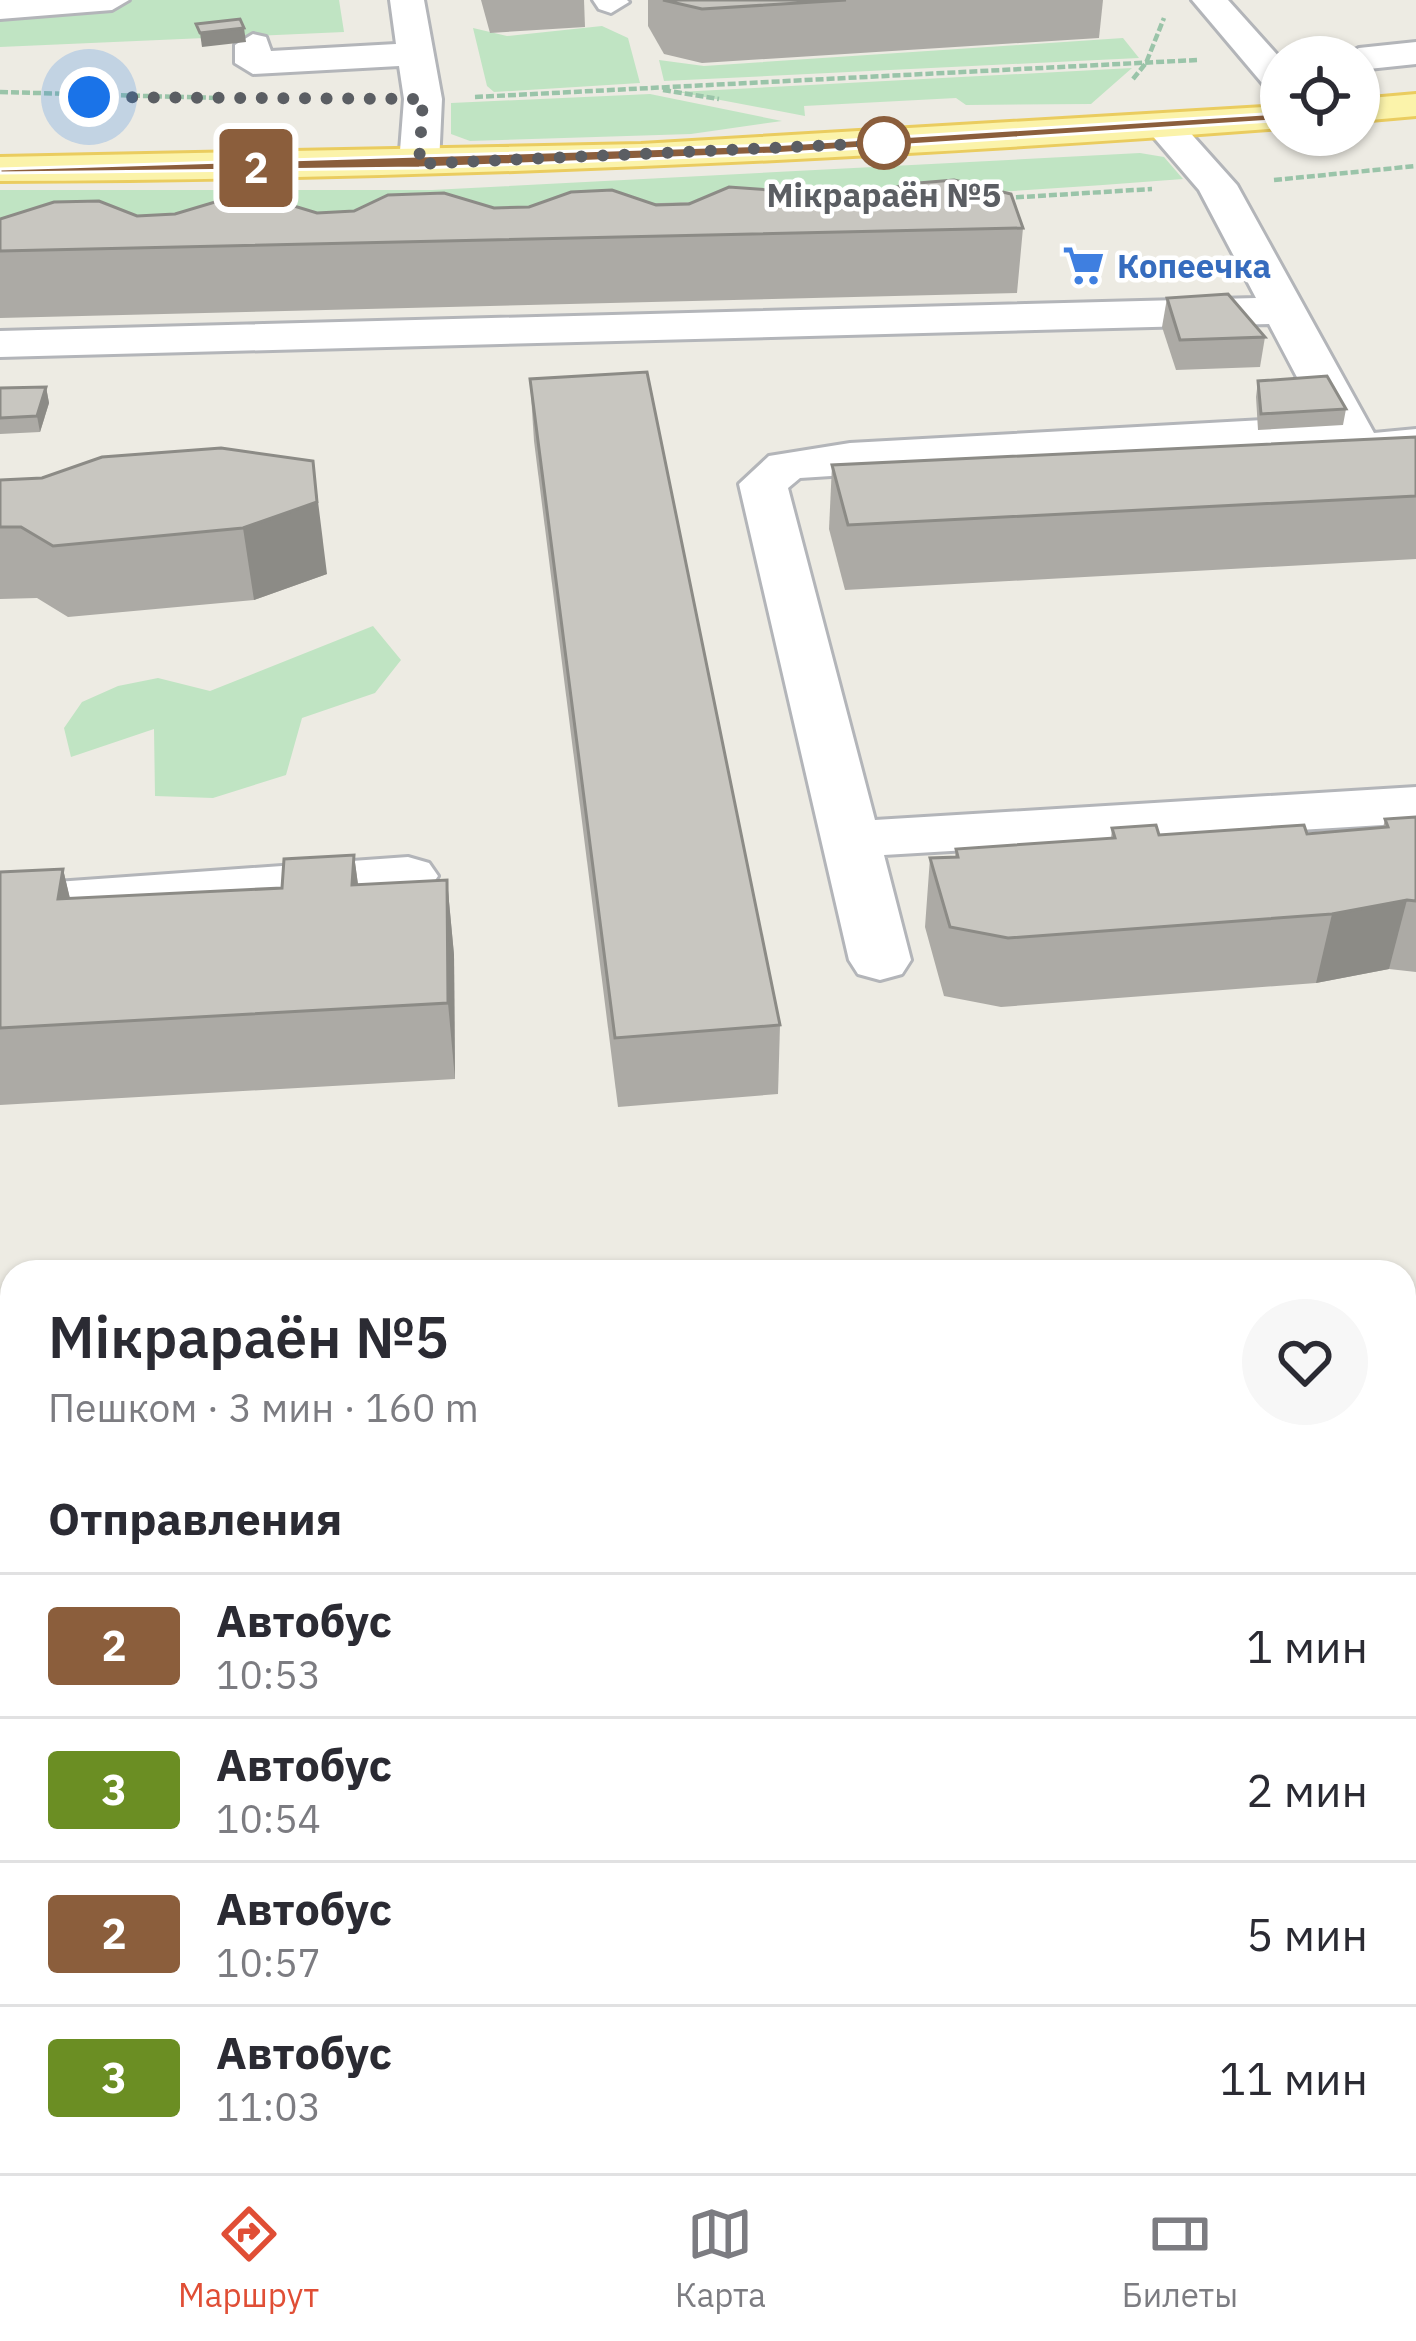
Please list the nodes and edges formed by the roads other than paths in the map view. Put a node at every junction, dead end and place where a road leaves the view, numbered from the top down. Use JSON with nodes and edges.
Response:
{"nodes":[{"id":1,"x":112,"y":0,"type":"edge"},
{"id":2,"x":407,"y":0,"type":"edge"},
{"id":3,"x":1209,"y":0,"type":"edge"},
{"id":4,"x":22,"y":4,"type":"edge"},
{"id":5,"x":253,"y":45,"type":"dead end"},
{"id":6,"x":1416,"y":53,"type":"edge"},
{"id":7,"x":416,"y":54,"type":"junction"},
{"id":8,"x":1260,"y":54,"type":"edge"},
{"id":9,"x":1380,"y":56,"type":"edge"},
{"id":10,"x":1416,"y":105,"type":"edge"},
{"id":11,"x":1380,"y":108,"type":"edge"},
{"id":12,"x":1260,"y":119,"type":"edge"},
{"id":13,"x":1163,"y":126,"type":"junction"},
{"id":14,"x":419,"y":164,"type":"junction"},
{"id":15,"x":0,"y":169,"type":"edge"},
{"id":16,"x":1283,"y":310,"type":"junction"},
{"id":17,"x":0,"y":344,"type":"edge"},
{"id":18,"x":1348,"y":429,"type":"junction"},
{"id":19,"x":1416,"y":443,"type":"edge"},
{"id":20,"x":1416,"y":805,"type":"edge"},
{"id":21,"x":855,"y":839,"type":"junction"},
{"id":22,"x":408,"y":876,"type":"dead end"},
{"id":23,"x":0,"y":905,"type":"edge"},
{"id":24,"x":880,"y":960,"type":"dead end"}],
"edges":[{"from":1,"to":4,"type":"street"},
{"from":2,"to":7,"type":"street"},
{"from":3,"to":8,"type":"street"},
{"from":5,"to":7,"type":"street"},
{"from":6,"to":9,"type":"street"},
{"from":7,"to":14,"type":"street"},
{"from":10,"to":11,"type":"main road"},
{"from":12,"to":13,"type":"main road"},
{"from":13,"to":14,"type":"main road"},
{"from":13,"to":16,"type":"street"},
{"from":14,"to":15,"type":"main road"},
{"from":16,"to":17,"type":"street"},
{"from":16,"to":18,"type":"street"},
{"from":18,"to":19,"type":"street"},
{"from":18,"to":21,"type":"street"},
{"from":20,"to":21,"type":"street"},
{"from":21,"to":24,"type":"street"},
{"from":22,"to":23,"type":"street"}]}
